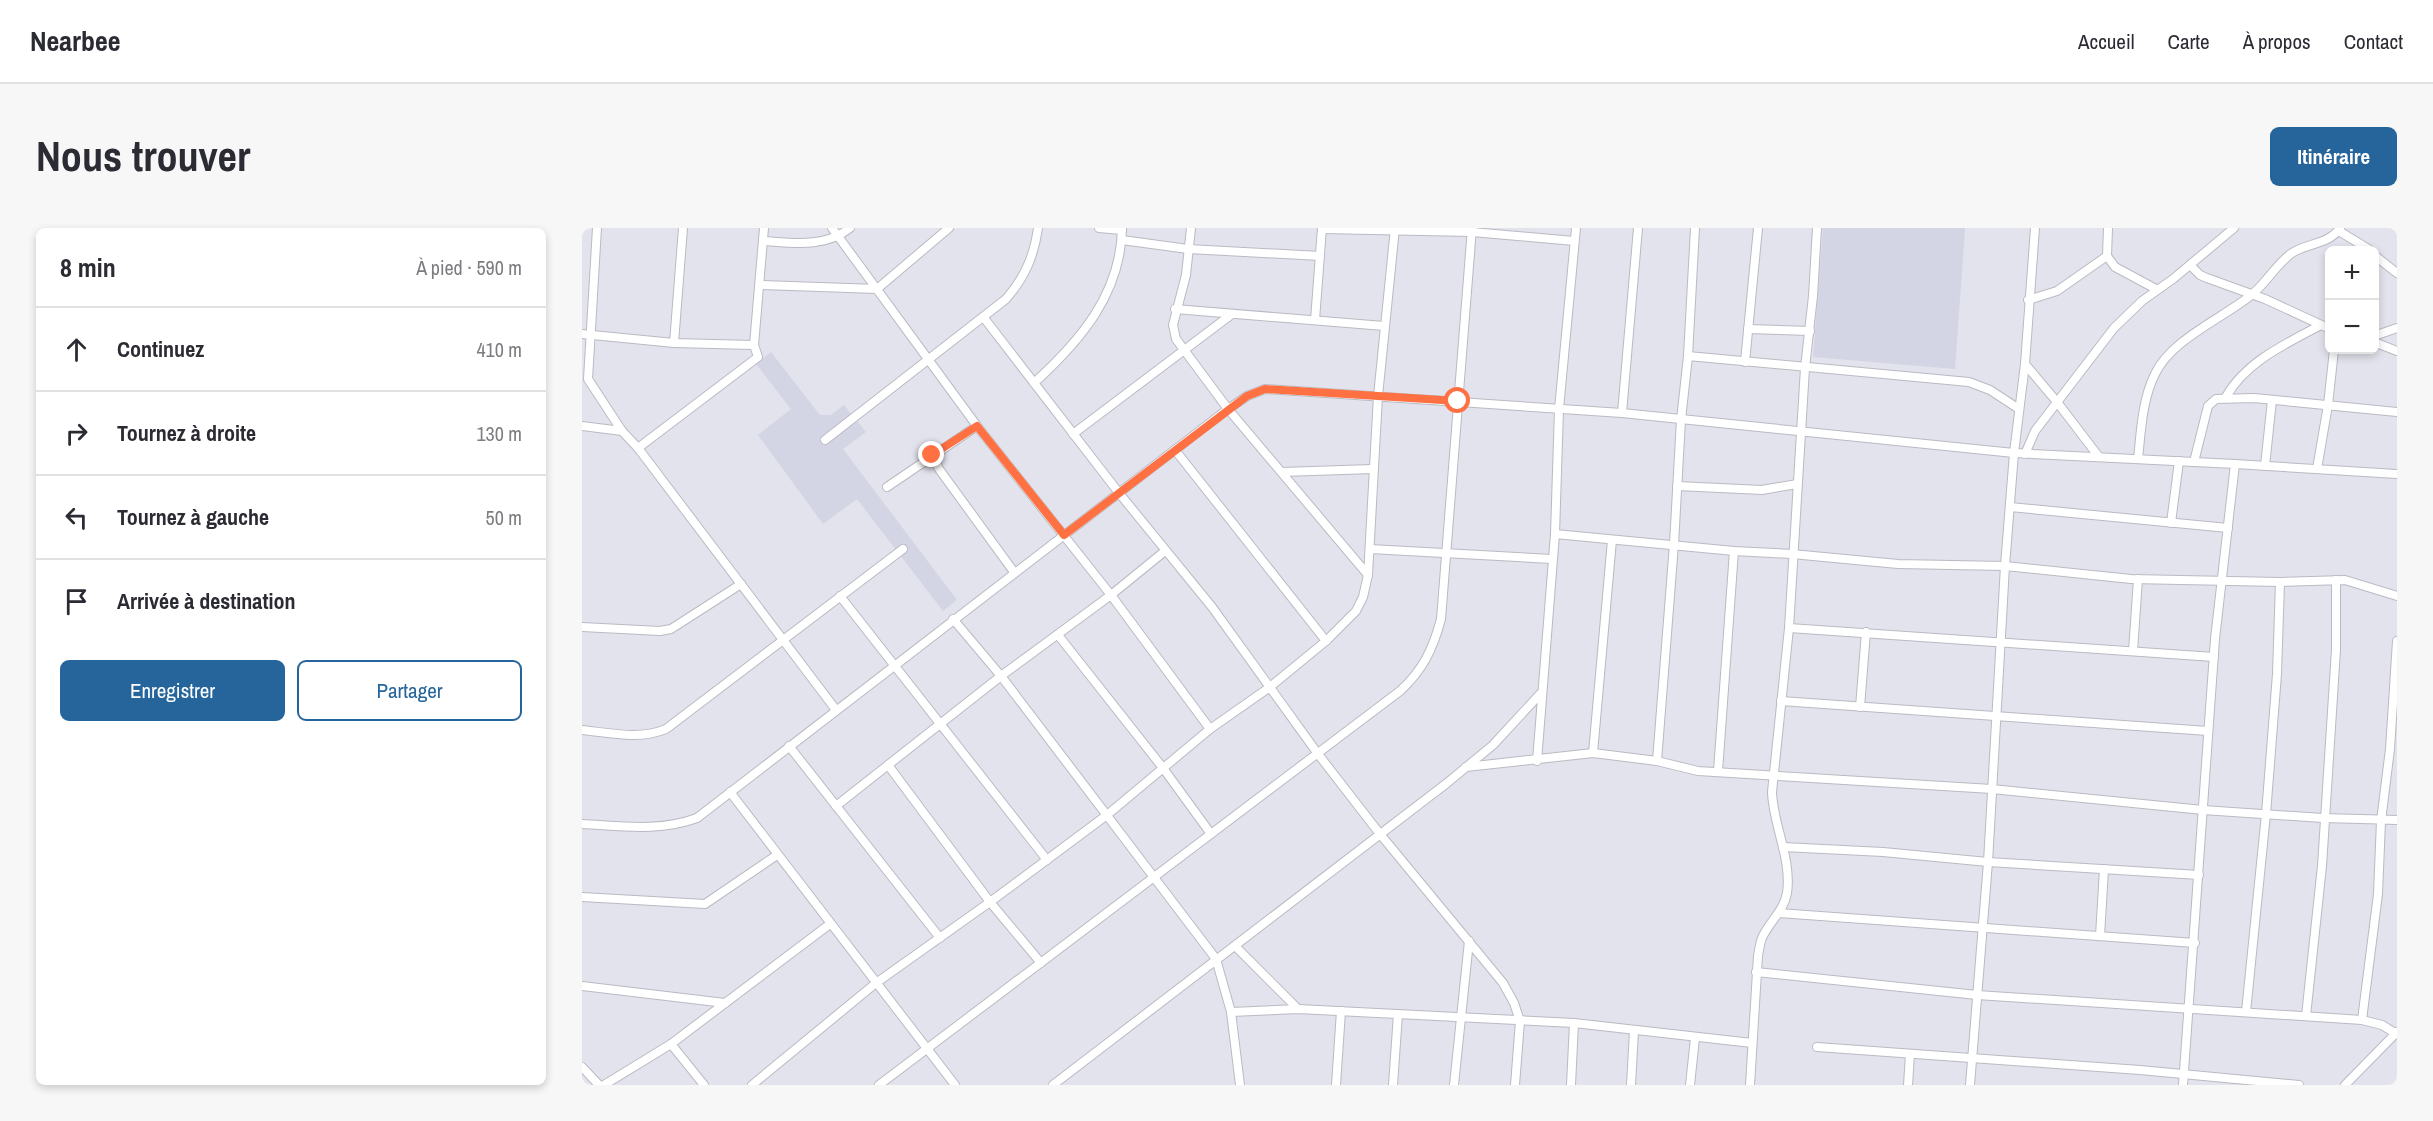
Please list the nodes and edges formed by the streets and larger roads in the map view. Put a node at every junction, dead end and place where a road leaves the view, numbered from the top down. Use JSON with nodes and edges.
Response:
{"nodes":[{"id":1,"x":597,"y":228,"type":"edge"},
{"id":2,"x":683,"y":228,"type":"edge"},
{"id":3,"x":765,"y":228,"type":"edge"},
{"id":4,"x":832,"y":228,"type":"edge"},
{"id":5,"x":850,"y":228,"type":"edge"},
{"id":6,"x":949,"y":228,"type":"edge"},
{"id":7,"x":1038,"y":228,"type":"edge"},
{"id":8,"x":1099,"y":228,"type":"edge"},
{"id":9,"x":1191,"y":228,"type":"edge"},
{"id":10,"x":1322,"y":228,"type":"edge"},
{"id":11,"x":1576,"y":228,"type":"edge"},
{"id":12,"x":1638,"y":228,"type":"edge"},
{"id":13,"x":1695,"y":228,"type":"edge"},
{"id":14,"x":1758,"y":228,"type":"edge"},
{"id":15,"x":1817,"y":228,"type":"edge"},
{"id":16,"x":2035,"y":228,"type":"edge"},
{"id":17,"x":2108,"y":228,"type":"edge"},
{"id":18,"x":2234,"y":228,"type":"edge"},
{"id":19,"x":1122,"y":229,"type":"edge"},
{"id":20,"x":2339,"y":229,"type":"edge"},
{"id":21,"x":1394,"y":230,"type":"edge"},
{"id":22,"x":1472,"y":230,"type":"edge"},
{"id":23,"x":839,"y":237,"type":"junction"},
{"id":24,"x":1122,"y":240,"type":"junction"},
{"id":25,"x":764,"y":241,"type":"junction"},
{"id":26,"x":1574,"y":241,"type":"junction"},
{"id":27,"x":2364,"y":246,"type":"edge"},
{"id":28,"x":1188,"y":249,"type":"junction"},
{"id":29,"x":1320,"y":256,"type":"junction"},
{"id":30,"x":2107,"y":256,"type":"junction"},
{"id":31,"x":2379,"y":259,"type":"edge"},
{"id":32,"x":2190,"y":265,"type":"junction"},
{"id":33,"x":2397,"y":273,"type":"edge"},
{"id":34,"x":761,"y":285,"type":"junction"},
{"id":35,"x":877,"y":289,"type":"junction"},
{"id":36,"x":2156,"y":289,"type":"junction"},
{"id":37,"x":2252,"y":295,"type":"junction"},
{"id":38,"x":2028,"y":300,"type":"junction"},
{"id":39,"x":1175,"y":309,"type":"junction"},
{"id":40,"x":1232,"y":314,"type":"junction"},
{"id":41,"x":984,"y":318,"type":"junction"},
{"id":42,"x":1315,"y":320,"type":"junction"},
{"id":43,"x":2321,"y":325,"type":"junction"},
{"id":44,"x":1384,"y":326,"type":"junction"},
{"id":45,"x":2325,"y":327,"type":"edge"},
{"id":46,"x":2397,"y":328,"type":"edge"},
{"id":47,"x":1748,"y":329,"type":"junction"},
{"id":48,"x":1810,"y":332,"type":"junction"},
{"id":49,"x":2379,"y":334,"type":"edge"},
{"id":50,"x":586,"y":335,"type":"edge"},
{"id":51,"x":674,"y":343,"type":"junction"},
{"id":52,"x":2379,"y":344,"type":"edge"},
{"id":53,"x":754,"y":345,"type":"junction"},
{"id":54,"x":1184,"y":351,"type":"junction"},
{"id":55,"x":2397,"y":351,"type":"edge"},
{"id":56,"x":2334,"y":354,"type":"edge"},
{"id":57,"x":1688,"y":356,"type":"junction"},
{"id":58,"x":929,"y":360,"type":"junction"},
{"id":59,"x":1745,"y":362,"type":"junction"},
{"id":60,"x":2025,"y":364,"type":"junction"},
{"id":61,"x":1805,"y":368,"type":"junction"},
{"id":62,"x":1034,"y":383,"type":"junction"},
{"id":63,"x":1378,"y":396,"type":"junction"},
{"id":64,"x":2226,"y":397,"type":"junction"},
{"id":65,"x":2272,"y":400,"type":"junction"},
{"id":66,"x":1458,"y":401,"type":"junction"},
{"id":67,"x":2057,"y":402,"type":"junction"},
{"id":68,"x":2328,"y":405,"type":"junction"},
{"id":69,"x":1228,"y":409,"type":"junction"},
{"id":70,"x":1559,"y":409,"type":"junction"},
{"id":71,"x":2019,"y":409,"type":"junction"},
{"id":72,"x":2397,"y":412,"type":"edge"},
{"id":73,"x":1622,"y":413,"type":"junction"},
{"id":74,"x":1680,"y":420,"type":"junction"},
{"id":75,"x":582,"y":426,"type":"edge"},
{"id":76,"x":977,"y":426,"type":"junction"},
{"id":77,"x":622,"y":431,"type":"junction"},
{"id":78,"x":1800,"y":431,"type":"junction"},
{"id":79,"x":1073,"y":434,"type":"junction"},
{"id":80,"x":825,"y":440,"type":"dead end"},
{"id":81,"x":638,"y":448,"type":"junction"},
{"id":82,"x":1175,"y":450,"type":"junction"},
{"id":83,"x":2014,"y":453,"type":"junction"},
{"id":84,"x":2025,"y":454,"type":"junction"},
{"id":85,"x":932,"y":455,"type":"junction"},
{"id":86,"x":2099,"y":457,"type":"junction"},
{"id":87,"x":2138,"y":459,"type":"junction"},
{"id":88,"x":2179,"y":461,"type":"junction"},
{"id":89,"x":2194,"y":462,"type":"junction"},
{"id":90,"x":2235,"y":464,"type":"junction"},
{"id":91,"x":2265,"y":466,"type":"junction"},
{"id":92,"x":1373,"y":469,"type":"junction"},
{"id":93,"x":2317,"y":469,"type":"junction"},
{"id":94,"x":1282,"y":472,"type":"junction"},
{"id":95,"x":2397,"y":474,"type":"edge"},
{"id":96,"x":1797,"y":484,"type":"junction"},
{"id":97,"x":1677,"y":486,"type":"junction"},
{"id":98,"x":887,"y":487,"type":"dead end"},
{"id":99,"x":1119,"y":493,"type":"junction"},
{"id":100,"x":2010,"y":507,"type":"junction"},
{"id":101,"x":2171,"y":523,"type":"junction"},
{"id":102,"x":2228,"y":528,"type":"junction"},
{"id":103,"x":1555,"y":534,"type":"junction"},
{"id":104,"x":1064,"y":535,"type":"junction"},
{"id":105,"x":1612,"y":540,"type":"junction"},
{"id":106,"x":1674,"y":544,"type":"junction"},
{"id":107,"x":903,"y":549,"type":"dead end"},
{"id":108,"x":1370,"y":549,"type":"junction"},
{"id":109,"x":1165,"y":551,"type":"junction"},
{"id":110,"x":1734,"y":551,"type":"junction"},
{"id":111,"x":1446,"y":553,"type":"junction"},
{"id":112,"x":1792,"y":554,"type":"junction"},
{"id":113,"x":1552,"y":559,"type":"junction"},
{"id":114,"x":2005,"y":566,"type":"junction"},
{"id":115,"x":1014,"y":572,"type":"junction"},
{"id":116,"x":1368,"y":574,"type":"junction"},
{"id":117,"x":2138,"y":579,"type":"junction"},
{"id":118,"x":2336,"y":580,"type":"junction"},
{"id":119,"x":2222,"y":581,"type":"junction"},
{"id":120,"x":2280,"y":582,"type":"junction"},
{"id":121,"x":741,"y":584,"type":"junction"},
{"id":122,"x":1111,"y":595,"type":"junction"},
{"id":123,"x":840,"y":596,"type":"junction"},
{"id":124,"x":2397,"y":597,"type":"edge"},
{"id":125,"x":953,"y":619,"type":"junction"},
{"id":126,"x":582,"y":627,"type":"edge"},
{"id":127,"x":1789,"y":628,"type":"junction"},
{"id":128,"x":1866,"y":632,"type":"junction"},
{"id":129,"x":1058,"y":635,"type":"junction"},
{"id":130,"x":783,"y":640,"type":"junction"},
{"id":131,"x":1326,"y":641,"type":"junction"},
{"id":132,"x":2001,"y":641,"type":"junction"},
{"id":133,"x":2397,"y":641,"type":"edge"},
{"id":134,"x":2133,"y":651,"type":"junction"},
{"id":135,"x":2214,"y":657,"type":"junction"},
{"id":136,"x":894,"y":665,"type":"junction"},
{"id":137,"x":1001,"y":676,"type":"junction"},
{"id":138,"x":1270,"y":687,"type":"junction"},
{"id":139,"x":1541,"y":693,"type":"junction"},
{"id":140,"x":1781,"y":701,"type":"junction"},
{"id":141,"x":1860,"y":707,"type":"junction"},
{"id":142,"x":836,"y":710,"type":"junction"},
{"id":143,"x":1996,"y":717,"type":"junction"},
{"id":144,"x":940,"y":724,"type":"junction"},
{"id":145,"x":1210,"y":729,"type":"junction"},
{"id":146,"x":582,"y":730,"type":"edge"},
{"id":147,"x":2208,"y":731,"type":"junction"},
{"id":148,"x":789,"y":746,"type":"junction"},
{"id":149,"x":1593,"y":753,"type":"junction"},
{"id":150,"x":1318,"y":754,"type":"junction"},
{"id":151,"x":1537,"y":760,"type":"junction"},
{"id":152,"x":1657,"y":761,"type":"junction"},
{"id":153,"x":888,"y":765,"type":"junction"},
{"id":154,"x":1466,"y":767,"type":"junction"},
{"id":155,"x":1163,"y":768,"type":"junction"},
{"id":156,"x":1718,"y":771,"type":"junction"},
{"id":157,"x":1773,"y":774,"type":"junction"},
{"id":158,"x":1992,"y":789,"type":"junction"},
{"id":159,"x":730,"y":792,"type":"junction"},
{"id":160,"x":836,"y":806,"type":"junction"},
{"id":161,"x":2203,"y":810,"type":"junction"},
{"id":162,"x":2266,"y":814,"type":"junction"},
{"id":163,"x":1107,"y":815,"type":"junction"},
{"id":164,"x":2323,"y":818,"type":"junction"},
{"id":165,"x":2397,"y":820,"type":"edge"},
{"id":166,"x":2381,"y":821,"type":"junction"},
{"id":167,"x":582,"y":824,"type":"edge"},
{"id":168,"x":1211,"y":834,"type":"junction"},
{"id":169,"x":1380,"y":834,"type":"junction"},
{"id":170,"x":1783,"y":847,"type":"junction"},
{"id":171,"x":777,"y":855,"type":"junction"},
{"id":172,"x":1047,"y":860,"type":"junction"},
{"id":173,"x":1988,"y":862,"type":"junction"},
{"id":174,"x":2104,"y":869,"type":"junction"},
{"id":175,"x":2199,"y":875,"type":"junction"},
{"id":176,"x":1154,"y":877,"type":"junction"},
{"id":177,"x":582,"y":897,"type":"edge"},
{"id":178,"x":990,"y":902,"type":"junction"},
{"id":179,"x":1779,"y":913,"type":"junction"},
{"id":180,"x":830,"y":924,"type":"junction"},
{"id":181,"x":1983,"y":927,"type":"junction"},
{"id":182,"x":2100,"y":936,"type":"junction"},
{"id":183,"x":940,"y":938,"type":"junction"},
{"id":184,"x":1469,"y":940,"type":"junction"},
{"id":185,"x":2195,"y":943,"type":"junction"},
{"id":186,"x":1234,"y":946,"type":"junction"},
{"id":187,"x":1216,"y":960,"type":"junction"},
{"id":188,"x":1041,"y":963,"type":"junction"},
{"id":189,"x":1756,"y":972,"type":"junction"},
{"id":190,"x":876,"y":983,"type":"junction"},
{"id":191,"x":582,"y":987,"type":"edge"},
{"id":192,"x":1977,"y":995,"type":"junction"},
{"id":193,"x":725,"y":1003,"type":"junction"},
{"id":194,"x":2189,"y":1008,"type":"junction"},
{"id":195,"x":1298,"y":1010,"type":"junction"},
{"id":196,"x":1341,"y":1011,"type":"junction"},
{"id":197,"x":1231,"y":1012,"type":"junction"},
{"id":198,"x":2246,"y":1012,"type":"junction"},
{"id":199,"x":1398,"y":1014,"type":"junction"},
{"id":200,"x":2306,"y":1016,"type":"junction"},
{"id":201,"x":1460,"y":1017,"type":"junction"},
{"id":202,"x":2362,"y":1020,"type":"junction"},
{"id":203,"x":1520,"y":1021,"type":"junction"},
{"id":204,"x":1574,"y":1023,"type":"junction"},
{"id":205,"x":1634,"y":1031,"type":"junction"},
{"id":206,"x":2396,"y":1033,"type":"edge"},
{"id":207,"x":1695,"y":1038,"type":"junction"},
{"id":208,"x":1752,"y":1043,"type":"junction"},
{"id":209,"x":671,"y":1044,"type":"junction"},
{"id":210,"x":1816,"y":1047,"type":"dead end"},
{"id":211,"x":927,"y":1048,"type":"junction"},
{"id":212,"x":1910,"y":1054,"type":"junction"},
{"id":213,"x":1972,"y":1058,"type":"junction"},
{"id":214,"x":582,"y":1067,"type":"edge"},
{"id":215,"x":2184,"y":1074,"type":"junction"},
{"id":216,"x":599,"y":1085,"type":"edge"},
{"id":217,"x":604,"y":1085,"type":"edge"},
{"id":218,"x":704,"y":1085,"type":"edge"},
{"id":219,"x":752,"y":1085,"type":"edge"},
{"id":220,"x":879,"y":1085,"type":"edge"},
{"id":221,"x":955,"y":1085,"type":"edge"},
{"id":222,"x":1053,"y":1085,"type":"edge"},
{"id":223,"x":1240,"y":1085,"type":"edge"},
{"id":224,"x":1336,"y":1085,"type":"edge"},
{"id":225,"x":1393,"y":1085,"type":"edge"},
{"id":226,"x":1454,"y":1085,"type":"edge"},
{"id":227,"x":1515,"y":1085,"type":"edge"},
{"id":228,"x":1571,"y":1085,"type":"edge"},
{"id":229,"x":1631,"y":1085,"type":"edge"},
{"id":230,"x":1690,"y":1085,"type":"edge"},
{"id":231,"x":1750,"y":1085,"type":"edge"},
{"id":232,"x":1908,"y":1085,"type":"edge"},
{"id":233,"x":1970,"y":1085,"type":"edge"},
{"id":234,"x":2183,"y":1085,"type":"edge"},
{"id":235,"x":2299,"y":1085,"type":"edge"},
{"id":236,"x":2345,"y":1085,"type":"edge"}],
"edges":[{"from":1,"to":50,"type":"street"},
{"from":2,"to":51,"type":"street"},
{"from":3,"to":25,"type":"street"},
{"from":4,"to":23,"type":"street"},
{"from":5,"to":23,"type":"street"},
{"from":6,"to":35,"type":"street"},
{"from":7,"to":41,"type":"street"},
{"from":8,"to":19,"type":"street"},
{"from":9,"to":28,"type":"street"},
{"from":10,"to":21,"type":"street"},
{"from":10,"to":29,"type":"street"},
{"from":11,"to":26,"type":"street"},
{"from":12,"to":73,"type":"street"},
{"from":13,"to":57,"type":"street"},
{"from":14,"to":47,"type":"street"},
{"from":15,"to":48,"type":"street"},
{"from":16,"to":38,"type":"street"},
{"from":17,"to":30,"type":"street"},
{"from":18,"to":32,"type":"street"},
{"from":19,"to":24,"type":"street"},
{"from":20,"to":27,"type":"street"},
{"from":20,"to":37,"type":"street"},
{"from":21,"to":22,"type":"street"},
{"from":21,"to":44,"type":"street"},
{"from":22,"to":26,"type":"street"},
{"from":22,"to":66,"type":"street"},
{"from":23,"to":25,"type":"street"},
{"from":23,"to":35,"type":"street"},
{"from":24,"to":28,"type":"street"},
{"from":24,"to":62,"type":"street"},
{"from":25,"to":34,"type":"street"},
{"from":26,"to":70,"type":"street"},
{"from":28,"to":29,"type":"street"},
{"from":28,"to":39,"type":"street"},
{"from":29,"to":42,"type":"street"},
{"from":30,"to":36,"type":"street"},
{"from":30,"to":38,"type":"street"},
{"from":31,"to":33,"type":"street"},
{"from":32,"to":36,"type":"street"},
{"from":32,"to":37,"type":"street"},
{"from":34,"to":35,"type":"street"},
{"from":34,"to":53,"type":"street"},
{"from":35,"to":58,"type":"street"},
{"from":36,"to":67,"type":"street"},
{"from":37,"to":43,"type":"street"},
{"from":37,"to":87,"type":"street"},
{"from":38,"to":60,"type":"street"},
{"from":39,"to":40,"type":"street"},
{"from":39,"to":54,"type":"street"},
{"from":40,"to":42,"type":"street"},
{"from":40,"to":54,"type":"street"},
{"from":41,"to":58,"type":"street"},
{"from":41,"to":62,"type":"street"},
{"from":42,"to":44,"type":"street"},
{"from":43,"to":45,"type":"street"},
{"from":43,"to":64,"type":"street"},
{"from":44,"to":63,"type":"street"},
{"from":46,"to":49,"type":"street"},
{"from":47,"to":48,"type":"street"},
{"from":47,"to":59,"type":"street"},
{"from":48,"to":61,"type":"street"},
{"from":50,"to":51,"type":"street"},
{"from":50,"to":77,"type":"street"},
{"from":51,"to":53,"type":"street"},
{"from":52,"to":55,"type":"street"},
{"from":53,"to":81,"type":"street"},
{"from":54,"to":69,"type":"street"},
{"from":54,"to":79,"type":"street"},
{"from":56,"to":68,"type":"street"},
{"from":57,"to":59,"type":"street"},
{"from":57,"to":74,"type":"street"},
{"from":58,"to":76,"type":"street"},
{"from":58,"to":80,"type":"street"},
{"from":59,"to":61,"type":"street"},
{"from":60,"to":67,"type":"street"},
{"from":60,"to":71,"type":"street"},
{"from":61,"to":71,"type":"street"},
{"from":61,"to":78,"type":"street"},
{"from":62,"to":79,"type":"street"},
{"from":63,"to":66,"type":"street"},
{"from":63,"to":69,"type":"street"},
{"from":63,"to":92,"type":"street"},
{"from":64,"to":65,"type":"street"},
{"from":64,"to":89,"type":"street"},
{"from":65,"to":68,"type":"street"},
{"from":65,"to":91,"type":"street"},
{"from":66,"to":70,"type":"street"},
{"from":66,"to":111,"type":"street"},
{"from":67,"to":84,"type":"street"},
{"from":67,"to":86,"type":"street"},
{"from":68,"to":72,"type":"street"},
{"from":68,"to":93,"type":"street"},
{"from":69,"to":82,"type":"street"},
{"from":69,"to":94,"type":"street"},
{"from":70,"to":73,"type":"street"},
{"from":70,"to":103,"type":"street"},
{"from":71,"to":83,"type":"street"},
{"from":73,"to":74,"type":"street"},
{"from":74,"to":78,"type":"street"},
{"from":74,"to":97,"type":"street"},
{"from":75,"to":77,"type":"street"},
{"from":76,"to":85,"type":"street"},
{"from":76,"to":104,"type":"street"},
{"from":77,"to":81,"type":"street"},
{"from":78,"to":83,"type":"street"},
{"from":78,"to":96,"type":"street"},
{"from":79,"to":99,"type":"street"},
{"from":81,"to":121,"type":"street"},
{"from":82,"to":99,"type":"street"},
{"from":82,"to":131,"type":"street"},
{"from":83,"to":84,"type":"street"},
{"from":83,"to":100,"type":"street"},
{"from":84,"to":86,"type":"street"},
{"from":85,"to":98,"type":"street"},
{"from":85,"to":115,"type":"street"},
{"from":86,"to":87,"type":"street"},
{"from":87,"to":88,"type":"street"},
{"from":88,"to":89,"type":"street"},
{"from":88,"to":101,"type":"street"},
{"from":89,"to":90,"type":"street"},
{"from":90,"to":91,"type":"street"},
{"from":90,"to":102,"type":"street"},
{"from":91,"to":93,"type":"street"},
{"from":92,"to":94,"type":"street"},
{"from":92,"to":108,"type":"street"},
{"from":93,"to":95,"type":"street"},
{"from":94,"to":116,"type":"street"},
{"from":96,"to":97,"type":"street"},
{"from":96,"to":112,"type":"street"},
{"from":97,"to":106,"type":"street"},
{"from":99,"to":104,"type":"street"},
{"from":99,"to":109,"type":"street"},
{"from":100,"to":101,"type":"street"},
{"from":100,"to":114,"type":"street"},
{"from":101,"to":102,"type":"street"},
{"from":102,"to":119,"type":"street"},
{"from":103,"to":105,"type":"street"},
{"from":103,"to":113,"type":"street"},
{"from":104,"to":115,"type":"street"},
{"from":104,"to":122,"type":"street"},
{"from":105,"to":106,"type":"street"},
{"from":105,"to":149,"type":"street"},
{"from":106,"to":110,"type":"street"},
{"from":106,"to":152,"type":"street"},
{"from":107,"to":123,"type":"street"},
{"from":108,"to":111,"type":"street"},
{"from":108,"to":116,"type":"street"},
{"from":109,"to":122,"type":"street"},
{"from":109,"to":138,"type":"street"},
{"from":110,"to":112,"type":"street"},
{"from":110,"to":156,"type":"street"},
{"from":111,"to":113,"type":"street"},
{"from":111,"to":150,"type":"street"},
{"from":112,"to":114,"type":"street"},
{"from":112,"to":127,"type":"street"},
{"from":113,"to":139,"type":"street"},
{"from":114,"to":117,"type":"street"},
{"from":114,"to":132,"type":"street"},
{"from":115,"to":125,"type":"street"},
{"from":116,"to":131,"type":"street"},
{"from":117,"to":119,"type":"street"},
{"from":117,"to":134,"type":"street"},
{"from":118,"to":120,"type":"street"},
{"from":118,"to":124,"type":"street"},
{"from":118,"to":164,"type":"street"},
{"from":119,"to":120,"type":"street"},
{"from":119,"to":135,"type":"street"},
{"from":120,"to":162,"type":"street"},
{"from":121,"to":126,"type":"street"},
{"from":121,"to":130,"type":"street"},
{"from":122,"to":129,"type":"street"},
{"from":122,"to":145,"type":"street"},
{"from":123,"to":130,"type":"street"},
{"from":123,"to":136,"type":"street"},
{"from":125,"to":136,"type":"street"},
{"from":125,"to":137,"type":"street"},
{"from":127,"to":128,"type":"street"},
{"from":127,"to":140,"type":"street"},
{"from":128,"to":132,"type":"street"},
{"from":128,"to":141,"type":"street"},
{"from":129,"to":137,"type":"street"},
{"from":129,"to":155,"type":"street"},
{"from":130,"to":142,"type":"street"},
{"from":130,"to":146,"type":"street"},
{"from":131,"to":138,"type":"street"},
{"from":132,"to":134,"type":"street"},
{"from":132,"to":143,"type":"street"},
{"from":133,"to":166,"type":"street"},
{"from":134,"to":135,"type":"street"},
{"from":135,"to":147,"type":"street"},
{"from":136,"to":142,"type":"street"},
{"from":136,"to":144,"type":"street"},
{"from":137,"to":144,"type":"street"},
{"from":137,"to":163,"type":"street"},
{"from":138,"to":145,"type":"street"},
{"from":138,"to":150,"type":"street"},
{"from":139,"to":151,"type":"street"},
{"from":139,"to":154,"type":"street"},
{"from":140,"to":141,"type":"street"},
{"from":140,"to":157,"type":"street"},
{"from":141,"to":143,"type":"street"},
{"from":142,"to":148,"type":"street"},
{"from":143,"to":147,"type":"street"},
{"from":143,"to":158,"type":"street"},
{"from":144,"to":153,"type":"street"},
{"from":144,"to":172,"type":"street"},
{"from":145,"to":155,"type":"street"},
{"from":147,"to":161,"type":"street"},
{"from":148,"to":159,"type":"street"},
{"from":148,"to":160,"type":"street"},
{"from":149,"to":151,"type":"street"},
{"from":149,"to":152,"type":"street"},
{"from":150,"to":168,"type":"street"},
{"from":150,"to":169,"type":"street"},
{"from":151,"to":154,"type":"street"},
{"from":152,"to":156,"type":"street"},
{"from":153,"to":160,"type":"street"},
{"from":153,"to":178,"type":"street"},
{"from":154,"to":169,"type":"street"},
{"from":155,"to":163,"type":"street"},
{"from":155,"to":168,"type":"street"},
{"from":156,"to":157,"type":"street"},
{"from":157,"to":158,"type":"street"},
{"from":157,"to":170,"type":"street"},
{"from":158,"to":161,"type":"street"},
{"from":158,"to":173,"type":"street"},
{"from":159,"to":167,"type":"street"},
{"from":159,"to":171,"type":"street"},
{"from":160,"to":183,"type":"street"},
{"from":161,"to":162,"type":"street"},
{"from":161,"to":175,"type":"street"},
{"from":162,"to":164,"type":"street"},
{"from":162,"to":198,"type":"street"},
{"from":163,"to":172,"type":"street"},
{"from":163,"to":176,"type":"street"},
{"from":164,"to":166,"type":"street"},
{"from":164,"to":200,"type":"street"},
{"from":165,"to":166,"type":"street"},
{"from":166,"to":202,"type":"street"},
{"from":168,"to":176,"type":"street"},
{"from":169,"to":184,"type":"street"},
{"from":169,"to":186,"type":"street"},
{"from":170,"to":173,"type":"street"},
{"from":170,"to":179,"type":"street"},
{"from":171,"to":177,"type":"street"},
{"from":171,"to":180,"type":"street"},
{"from":172,"to":178,"type":"street"},
{"from":173,"to":174,"type":"street"},
{"from":173,"to":181,"type":"street"},
{"from":174,"to":175,"type":"street"},
{"from":174,"to":182,"type":"street"},
{"from":175,"to":185,"type":"street"},
{"from":176,"to":187,"type":"street"},
{"from":176,"to":188,"type":"street"},
{"from":178,"to":183,"type":"street"},
{"from":178,"to":188,"type":"street"},
{"from":179,"to":181,"type":"street"},
{"from":179,"to":189,"type":"street"},
{"from":180,"to":190,"type":"street"},
{"from":180,"to":193,"type":"street"},
{"from":181,"to":182,"type":"street"},
{"from":181,"to":192,"type":"street"},
{"from":182,"to":185,"type":"street"},
{"from":183,"to":190,"type":"street"},
{"from":184,"to":201,"type":"street"},
{"from":184,"to":203,"type":"street"},
{"from":185,"to":194,"type":"street"},
{"from":186,"to":187,"type":"street"},
{"from":186,"to":195,"type":"street"},
{"from":187,"to":197,"type":"street"},
{"from":187,"to":222,"type":"street"},
{"from":188,"to":211,"type":"street"},
{"from":189,"to":192,"type":"street"},
{"from":189,"to":208,"type":"street"},
{"from":190,"to":211,"type":"street"},
{"from":190,"to":219,"type":"street"},
{"from":191,"to":193,"type":"street"},
{"from":192,"to":194,"type":"street"},
{"from":192,"to":213,"type":"street"},
{"from":193,"to":209,"type":"street"},
{"from":194,"to":198,"type":"street"},
{"from":194,"to":215,"type":"street"},
{"from":195,"to":196,"type":"street"},
{"from":195,"to":197,"type":"street"},
{"from":196,"to":199,"type":"street"},
{"from":196,"to":224,"type":"street"},
{"from":197,"to":223,"type":"street"},
{"from":198,"to":200,"type":"street"},
{"from":199,"to":201,"type":"street"},
{"from":199,"to":225,"type":"street"},
{"from":200,"to":202,"type":"street"},
{"from":201,"to":203,"type":"street"},
{"from":201,"to":226,"type":"street"},
{"from":202,"to":206,"type":"street"},
{"from":203,"to":204,"type":"street"},
{"from":203,"to":227,"type":"street"},
{"from":204,"to":205,"type":"street"},
{"from":204,"to":228,"type":"street"},
{"from":205,"to":207,"type":"street"},
{"from":205,"to":229,"type":"street"},
{"from":206,"to":236,"type":"street"},
{"from":207,"to":208,"type":"street"},
{"from":207,"to":230,"type":"street"},
{"from":208,"to":231,"type":"street"},
{"from":209,"to":217,"type":"street"},
{"from":209,"to":218,"type":"street"},
{"from":210,"to":212,"type":"street"},
{"from":211,"to":220,"type":"street"},
{"from":211,"to":221,"type":"street"},
{"from":212,"to":213,"type":"street"},
{"from":212,"to":232,"type":"street"},
{"from":213,"to":215,"type":"street"},
{"from":213,"to":233,"type":"street"},
{"from":214,"to":216,"type":"street"},
{"from":215,"to":234,"type":"street"},
{"from":215,"to":235,"type":"street"}]}
